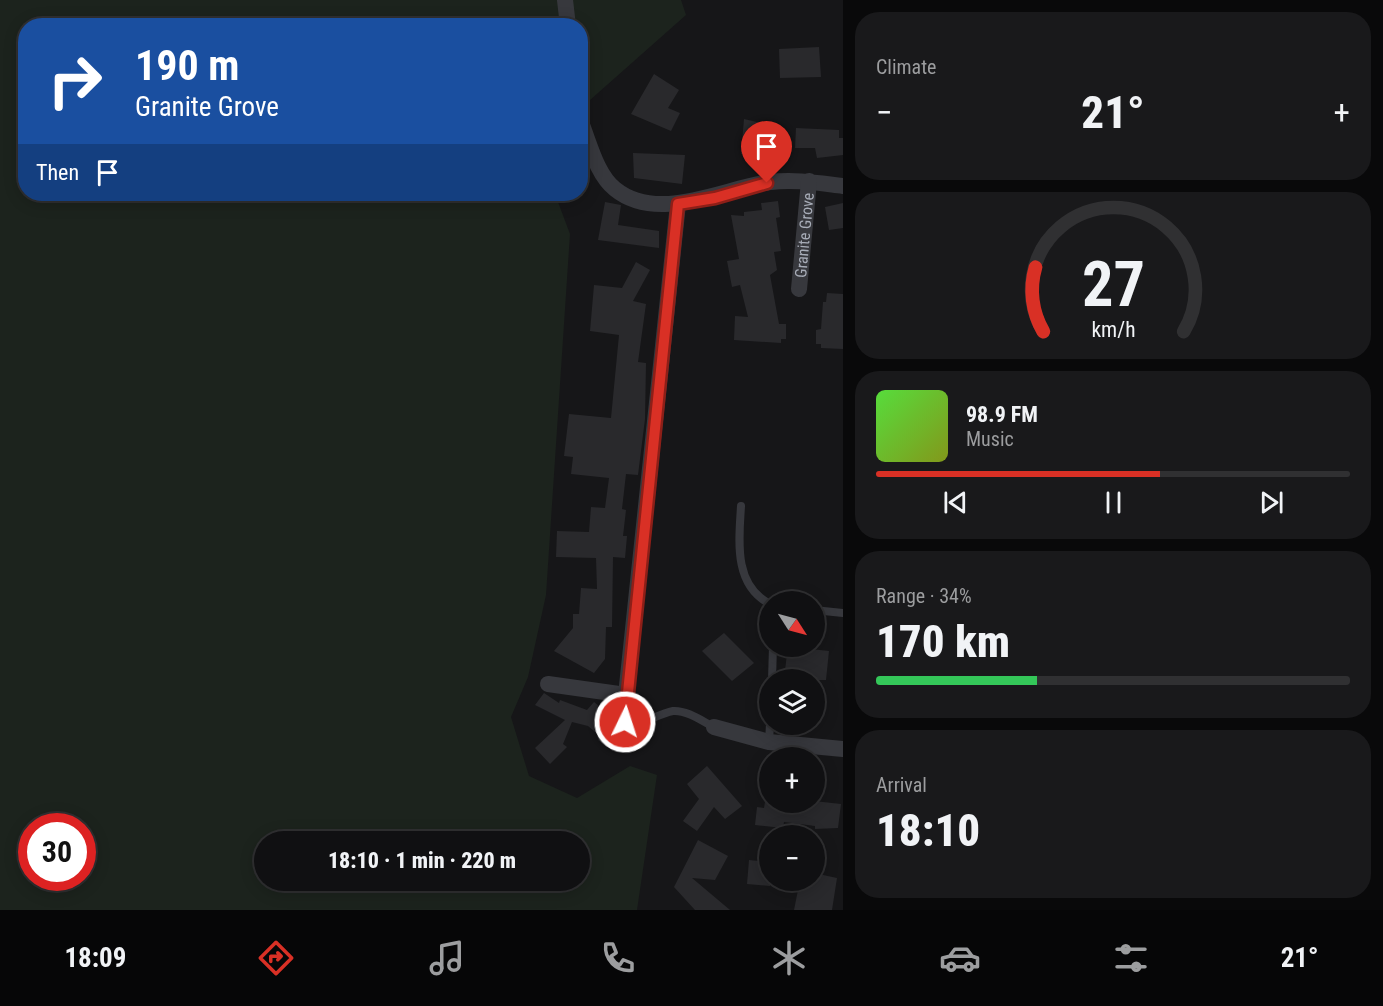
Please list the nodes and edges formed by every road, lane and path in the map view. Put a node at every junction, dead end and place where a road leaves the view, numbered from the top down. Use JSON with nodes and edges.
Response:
{"nodes":[{"id":1,"x":565,"y":0,"type":"edge"},
{"id":2,"x":567,"y":18,"type":"edge"},
{"id":3,"x":588,"y":139,"type":"edge"},
{"id":4,"x":809,"y":181,"type":"junction"},
{"id":5,"x":843,"y":186,"type":"edge"},
{"id":6,"x":678,"y":204,"type":"junction"},
{"id":7,"x":799,"y":289,"type":"dead end"},
{"id":8,"x":741,"y":506,"type":"dead end"},
{"id":9,"x":759,"y":596,"type":"edge"},
{"id":10,"x":825,"y":611,"type":"edge"},
{"id":11,"x":843,"y":613,"type":"edge"},
{"id":12,"x":548,"y":684,"type":"dead end"},
{"id":13,"x":627,"y":696,"type":"junction"},
{"id":14,"x":627,"y":725,"type":"joint"},
{"id":15,"x":714,"y":727,"type":"joint"},
{"id":16,"x":769,"y":735,"type":"edge"},
{"id":17,"x":769,"y":742,"type":"junction"},
{"id":18,"x":843,"y":749,"type":"edge"}],
"edges":[{"from":1,"to":2,"type":"street"},
{"from":3,"to":6,"type":"street","name":"Granite Grove"},
{"from":4,"to":5,"type":"street","name":"Granite Grove"},
{"from":4,"to":6,"type":"street","name":"Granite Grove"},
{"from":4,"to":7,"type":"street","name":"Granite Grove"},
{"from":6,"to":13,"type":"street"},
{"from":8,"to":9,"type":"lane"},
{"from":10,"to":11,"type":"lane"},
{"from":12,"to":13,"type":"street"},
{"from":13,"to":14,"type":"street"},
{"from":14,"to":15,"type":"lane"},
{"from":15,"to":17,"type":"street"},
{"from":16,"to":17,"type":"lane"},
{"from":17,"to":18,"type":"street"}]}
